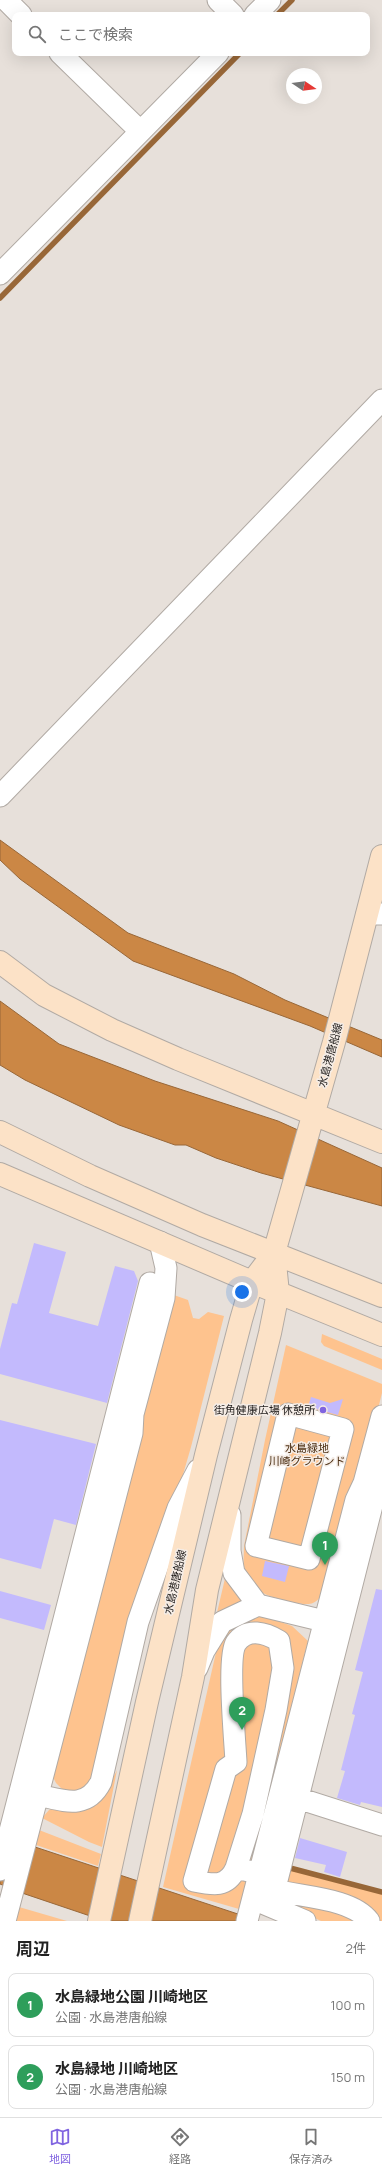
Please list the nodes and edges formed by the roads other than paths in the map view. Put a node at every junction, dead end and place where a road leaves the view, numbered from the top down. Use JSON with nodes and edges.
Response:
{"nodes":[{"id":1,"x":6,"y":0,"type":"edge"},
{"id":2,"x":218,"y":0,"type":"edge"},
{"id":3,"x":270,"y":0,"type":"edge"},
{"id":4,"x":18,"y":12,"type":"edge"},
{"id":5,"x":230,"y":12,"type":"edge"},
{"id":6,"x":258,"y":12,"type":"edge"},
{"id":7,"x":63,"y":56,"type":"edge"},
{"id":8,"x":215,"y":56,"type":"edge"},
{"id":9,"x":140,"y":131,"type":"junction"},
{"id":10,"x":0,"y":274,"type":"edge"},
{"id":11,"x":382,"y":400,"type":"edge"},
{"id":12,"x":0,"y":796,"type":"edge"},
{"id":13,"x":382,"y":856,"type":"edge"},
{"id":14,"x":374,"y":914,"type":"edge"},
{"id":15,"x":0,"y":962,"type":"edge"},
{"id":16,"x":311,"y":1122,"type":"junction"},
{"id":17,"x":0,"y":1132,"type":"edge"},
{"id":18,"x":382,"y":1142,"type":"edge"},
{"id":19,"x":0,"y":1174,"type":"edge"},
{"id":20,"x":160,"y":1242,"type":"junction"},
{"id":21,"x":274,"y":1253,"type":"junction"},
{"id":22,"x":252,"y":1282,"type":"junction"},
{"id":23,"x":150,"y":1283,"type":"dead end"},
{"id":24,"x":278,"y":1293,"type":"junction"},
{"id":25,"x":382,"y":1296,"type":"edge"},
{"id":26,"x":382,"y":1335,"type":"edge"},
{"id":27,"x":382,"y":1416,"type":"edge"},
{"id":28,"x":343,"y":1429,"type":"joint"},
{"id":29,"x":206,"y":1455,"type":"junction"},
{"id":30,"x":382,"y":1466,"type":"edge"},
{"id":31,"x":374,"y":1486,"type":"edge"},
{"id":32,"x":230,"y":1496,"type":"junction"},
{"id":33,"x":258,"y":1605,"type":"junction"},
{"id":34,"x":324,"y":1621,"type":"junction"},
{"id":35,"x":193,"y":1677,"type":"junction"},
{"id":36,"x":38,"y":1795,"type":"junction"},
{"id":37,"x":289,"y":1795,"type":"junction"},
{"id":38,"x":382,"y":1825,"type":"edge"},
{"id":39,"x":19,"y":1831,"type":"junction"},
{"id":40,"x":0,"y":1870,"type":"edge"},
{"id":41,"x":242,"y":1870,"type":"joint"},
{"id":42,"x":262,"y":1909,"type":"edge"},
{"id":43,"x":5,"y":1921,"type":"edge"},
{"id":44,"x":99,"y":1921,"type":"edge"},
{"id":45,"x":140,"y":1921,"type":"edge"},
{"id":46,"x":305,"y":1921,"type":"edge"},
{"id":47,"x":369,"y":1921,"type":"edge"}],
"edges":[{"from":1,"to":4,"type":"street"},
{"from":2,"to":5,"type":"street"},
{"from":3,"to":6,"type":"street"},
{"from":7,"to":9,"type":"street"},
{"from":8,"to":9,"type":"street"},
{"from":9,"to":10,"type":"street"},
{"from":11,"to":12,"type":"street"},
{"from":13,"to":14,"type":"main road","name":"水島港唐船線"},
{"from":14,"to":16,"type":"main road","name":"水島港唐船線"},
{"from":15,"to":16,"type":"main road"},
{"from":16,"to":18,"type":"main road"},
{"from":16,"to":21,"type":"main road","name":"水島港唐船線"},
{"from":17,"to":21,"type":"main road"},
{"from":19,"to":20,"type":"main road"},
{"from":20,"to":22,"type":"main road"},
{"from":20,"to":36,"type":"street"},
{"from":21,"to":22,"type":"main road","name":"水島港唐船線"},
{"from":21,"to":24,"type":"main road","name":"水島港唐船線"},
{"from":21,"to":25,"type":"main road"},
{"from":22,"to":24,"type":"main road"},
{"from":22,"to":29,"type":"main road","name":"水島港唐船線"},
{"from":23,"to":39,"type":"street"},
{"from":24,"to":26,"type":"main road"},
{"from":24,"to":32,"type":"main road","name":"水島港唐船線"},
{"from":27,"to":31,"type":"street"},
{"from":28,"to":28,"type":"street"},
{"from":29,"to":36,"type":"street"},
{"from":29,"to":44,"type":"main road","name":"水島港唐船線"},
{"from":30,"to":31,"type":"street"},
{"from":31,"to":34,"type":"street"},
{"from":31,"to":37,"type":"street"},
{"from":32,"to":33,"type":"street"},
{"from":32,"to":35,"type":"main road","name":"水島港唐船線"},
{"from":33,"to":34,"type":"street"},
{"from":33,"to":35,"type":"street"},
{"from":34,"to":37,"type":"street"},
{"from":35,"to":45,"type":"main road","name":"水島港唐船線"},
{"from":36,"to":39,"type":"street"},
{"from":37,"to":38,"type":"street"},
{"from":37,"to":42,"type":"street"},
{"from":39,"to":40,"type":"street"},
{"from":39,"to":43,"type":"street"},
{"from":41,"to":41,"type":"street"},
{"from":42,"to":46,"type":"street"},
{"from":42,"to":47,"type":"street"}]}
